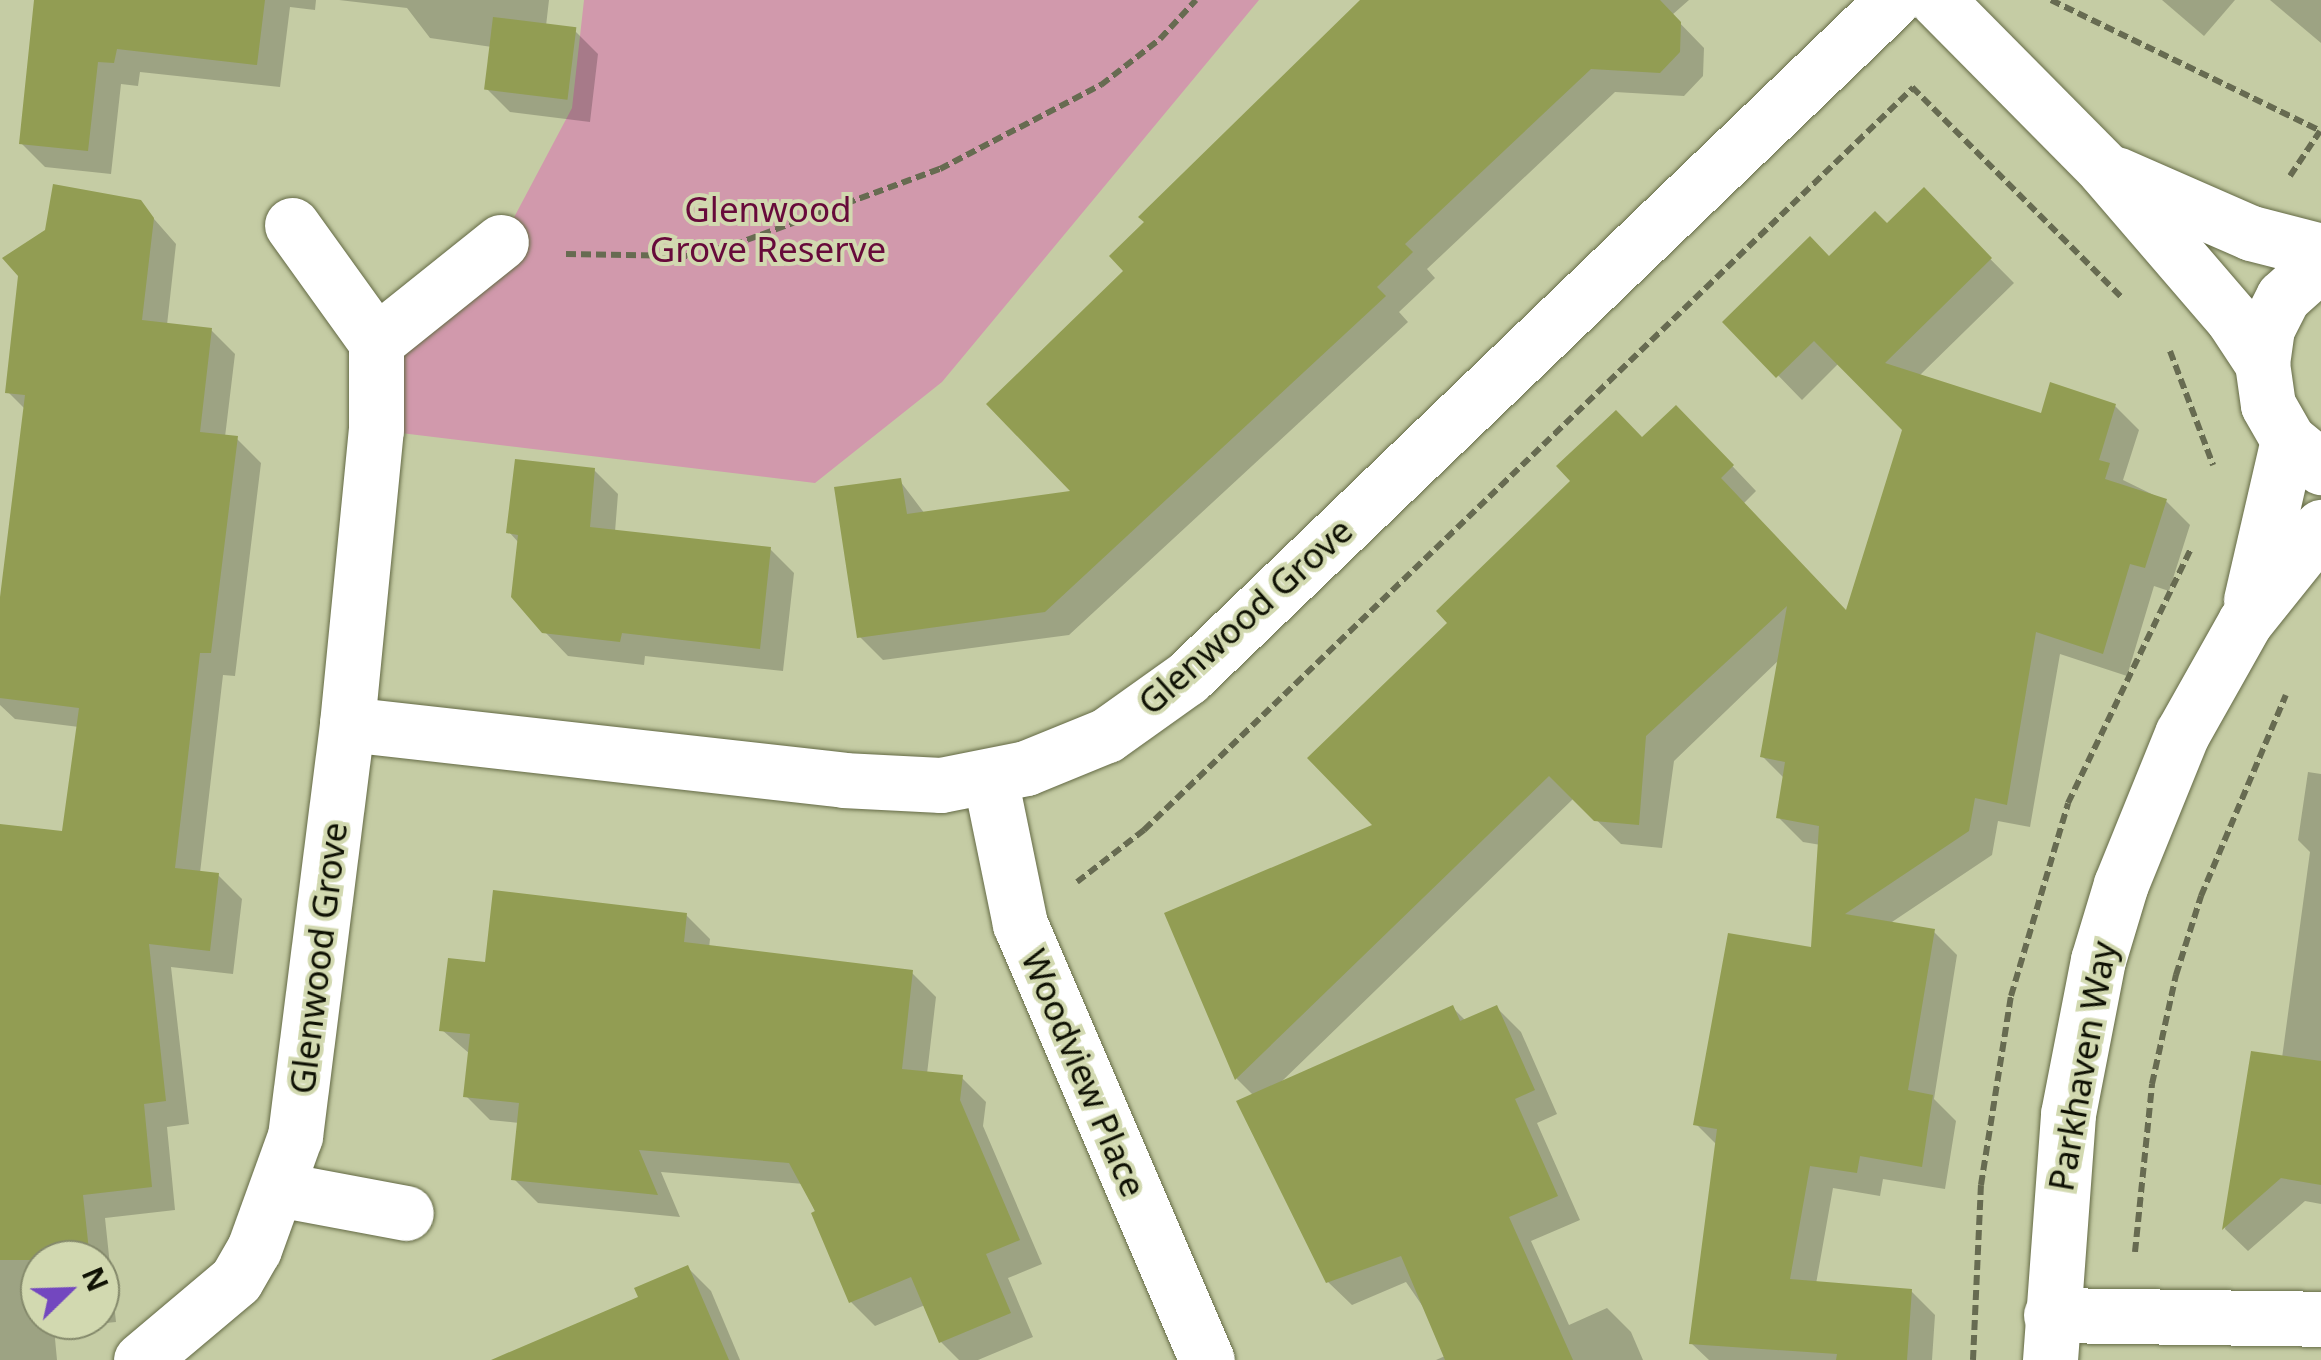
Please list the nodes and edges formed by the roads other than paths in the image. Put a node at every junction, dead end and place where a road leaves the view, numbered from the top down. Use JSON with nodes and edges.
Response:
{"nodes":[{"id":1,"x":1893,"y":0,"type":"edge"},
{"id":2,"x":1938,"y":0,"type":"edge"},
{"id":3,"x":2104,"y":169,"type":"junction"},
{"id":4,"x":292,"y":226,"type":"dead end"},
{"id":5,"x":501,"y":242,"type":"road end"},
{"id":6,"x":2321,"y":251,"type":"edge"},
{"id":7,"x":2321,"y":263,"type":"edge"},
{"id":8,"x":376,"y":342,"type":"junction"},
{"id":9,"x":2262,"y":363,"type":"junction"},
{"id":10,"x":2305,"y":454,"type":"edge"},
{"id":11,"x":2321,"y":526,"type":"edge"},
{"id":12,"x":2245,"y":622,"type":"junction"},
{"id":13,"x":347,"y":724,"type":"junction"},
{"id":14,"x":990,"y":778,"type":"junction"},
{"id":15,"x":278,"y":1190,"type":"junction"},
{"id":16,"x":406,"y":1213,"type":"dead end"},
{"id":17,"x":2321,"y":1319,"type":"edge"},
{"id":18,"x":2050,"y":1338,"type":"edge"},
{"id":19,"x":141,"y":1360,"type":"edge"},
{"id":20,"x":1207,"y":1360,"type":"edge"}],
"edges":[{"from":1,"to":14,"type":"street","name":"Glenwood Grove"},
{"from":2,"to":3,"type":"street"},
{"from":3,"to":6,"type":"street"},
{"from":3,"to":9,"type":"street"},
{"from":4,"to":8,"type":"street"},
{"from":5,"to":8,"type":"street"},
{"from":7,"to":9,"type":"street"},
{"from":8,"to":13,"type":"street","name":"Glenwood Grove"},
{"from":9,"to":10,"type":"street"},
{"from":10,"to":12,"type":"street","name":"Parkhaven Way"},
{"from":11,"to":12,"type":"street","name":"Parkhaven Way"},
{"from":12,"to":18,"type":"street","name":"Parkhaven Way"},
{"from":13,"to":14,"type":"street","name":"Glenwood Grove"},
{"from":13,"to":15,"type":"street","name":"Glenwood Grove"},
{"from":14,"to":20,"type":"street","name":"Woodview Place"},
{"from":15,"to":16,"type":"street"},
{"from":15,"to":19,"type":"street","name":"Glenwood Grove"},
{"from":17,"to":18,"type":"street"}]}
